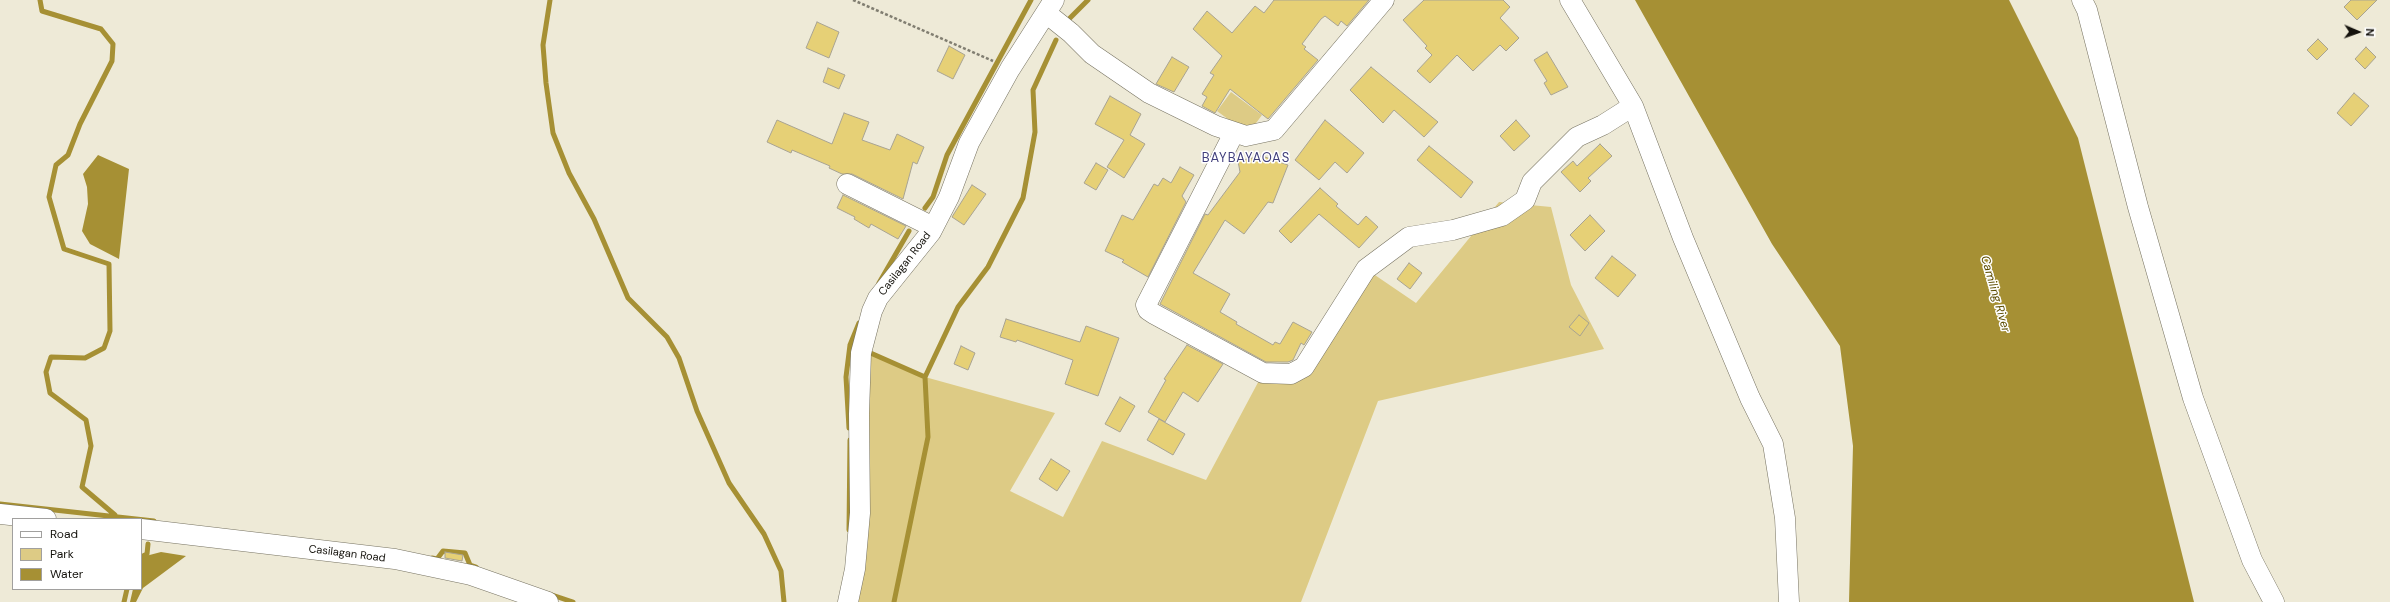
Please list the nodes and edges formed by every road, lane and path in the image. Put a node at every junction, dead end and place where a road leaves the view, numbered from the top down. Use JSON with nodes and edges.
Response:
{"nodes":[{"id":1,"x":853,"y":0,"type":"edge"},
{"id":2,"x":1384,"y":0,"type":"edge"},
{"id":3,"x":1570,"y":0,"type":"edge"},
{"id":4,"x":2082,"y":0,"type":"edge"},
{"id":5,"x":1050,"y":6,"type":"edge"},
{"id":6,"x":1010,"y":69,"type":"junction"},
{"id":7,"x":1632,"y":106,"type":"junction"},
{"id":8,"x":1234,"y":133,"type":"junction"},
{"id":9,"x":847,"y":184,"type":"dead end"},
{"id":10,"x":933,"y":227,"type":"junction"},
{"id":11,"x":0,"y":514,"type":"edge"},
{"id":12,"x":37,"y":518,"type":"edge"},
{"id":13,"x":142,"y":529,"type":"edge"},
{"id":14,"x":548,"y":602,"type":"edge"},
{"id":15,"x":848,"y":602,"type":"edge"},
{"id":16,"x":1789,"y":602,"type":"edge"},
{"id":17,"x":2274,"y":602,"type":"edge"}],
"edges":[{"from":1,"to":6,"type":"path"},
{"from":2,"to":8,"type":"street"},
{"from":3,"to":7,"type":"street"},
{"from":4,"to":17,"type":"street"},
{"from":5,"to":6,"type":"street","name":"Casilagan Road"},
{"from":5,"to":8,"type":"street"},
{"from":6,"to":10,"type":"street","name":"Casilagan Road"},
{"from":7,"to":8,"type":"street"},
{"from":7,"to":16,"type":"street"},
{"from":9,"to":10,"type":"street"},
{"from":10,"to":15,"type":"street","name":"Casilagan Road"},
{"from":11,"to":12,"type":"street"},
{"from":13,"to":14,"type":"street","name":"Casilagan Road"}]}
